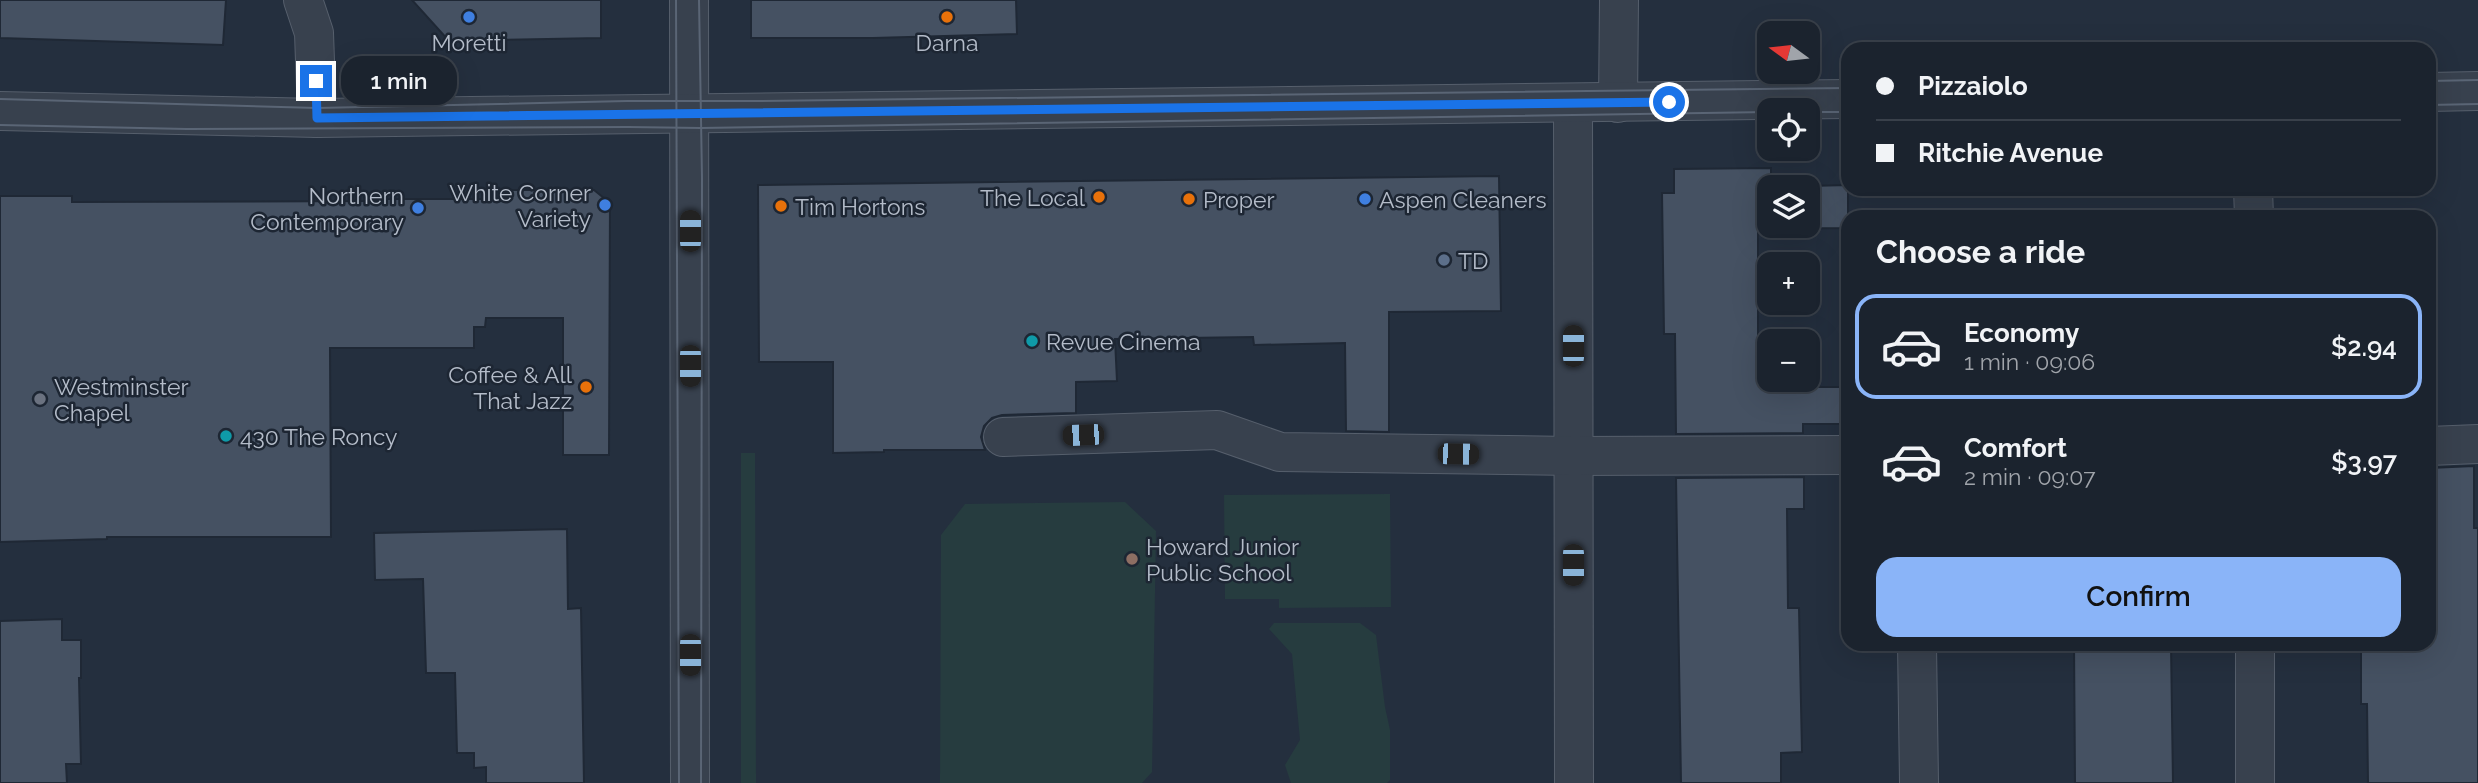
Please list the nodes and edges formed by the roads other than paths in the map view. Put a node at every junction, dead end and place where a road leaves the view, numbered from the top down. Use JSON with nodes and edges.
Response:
{"nodes":[{"id":1,"x":303,"y":0,"type":"edge"},
{"id":2,"x":688,"y":0,"type":"edge"},
{"id":3,"x":1619,"y":0,"type":"edge"},
{"id":4,"x":2478,"y":91,"type":"edge"},
{"id":5,"x":2436,"y":92,"type":"edge"},
{"id":6,"x":1841,"y":99,"type":"edge"},
{"id":7,"x":1618,"y":103,"type":"junction"},
{"id":8,"x":1573,"y":104,"type":"junction"},
{"id":9,"x":0,"y":111,"type":"edge"},
{"id":10,"x":688,"y":113,"type":"junction"},
{"id":11,"x":317,"y":118,"type":"junction"},
{"id":12,"x":1003,"y":437,"type":"dead end"},
{"id":13,"x":2478,"y":444,"type":"edge"},
{"id":14,"x":2436,"y":446,"type":"edge"},
{"id":15,"x":1841,"y":455,"type":"edge"},
{"id":16,"x":1572,"y":456,"type":"junction"},
{"id":17,"x":1917,"y":651,"type":"edge"},
{"id":18,"x":2255,"y":651,"type":"edge"},
{"id":19,"x":690,"y":783,"type":"edge"},
{"id":20,"x":1574,"y":783,"type":"edge"},
{"id":21,"x":1919,"y":783,"type":"edge"},
{"id":22,"x":2255,"y":783,"type":"edge"}],
"edges":[{"from":1,"to":11,"type":"street"},
{"from":2,"to":10,"type":"street"},
{"from":3,"to":7,"type":"street"},
{"from":4,"to":5,"type":"street"},
{"from":6,"to":7,"type":"street"},
{"from":7,"to":8,"type":"street"},
{"from":8,"to":10,"type":"street"},
{"from":8,"to":16,"type":"street"},
{"from":9,"to":11,"type":"street"},
{"from":10,"to":11,"type":"street"},
{"from":10,"to":19,"type":"street"},
{"from":12,"to":16,"type":"street"},
{"from":13,"to":14,"type":"street"},
{"from":15,"to":16,"type":"street"},
{"from":16,"to":20,"type":"street"},
{"from":17,"to":21,"type":"street"},
{"from":18,"to":22,"type":"street"}]}
